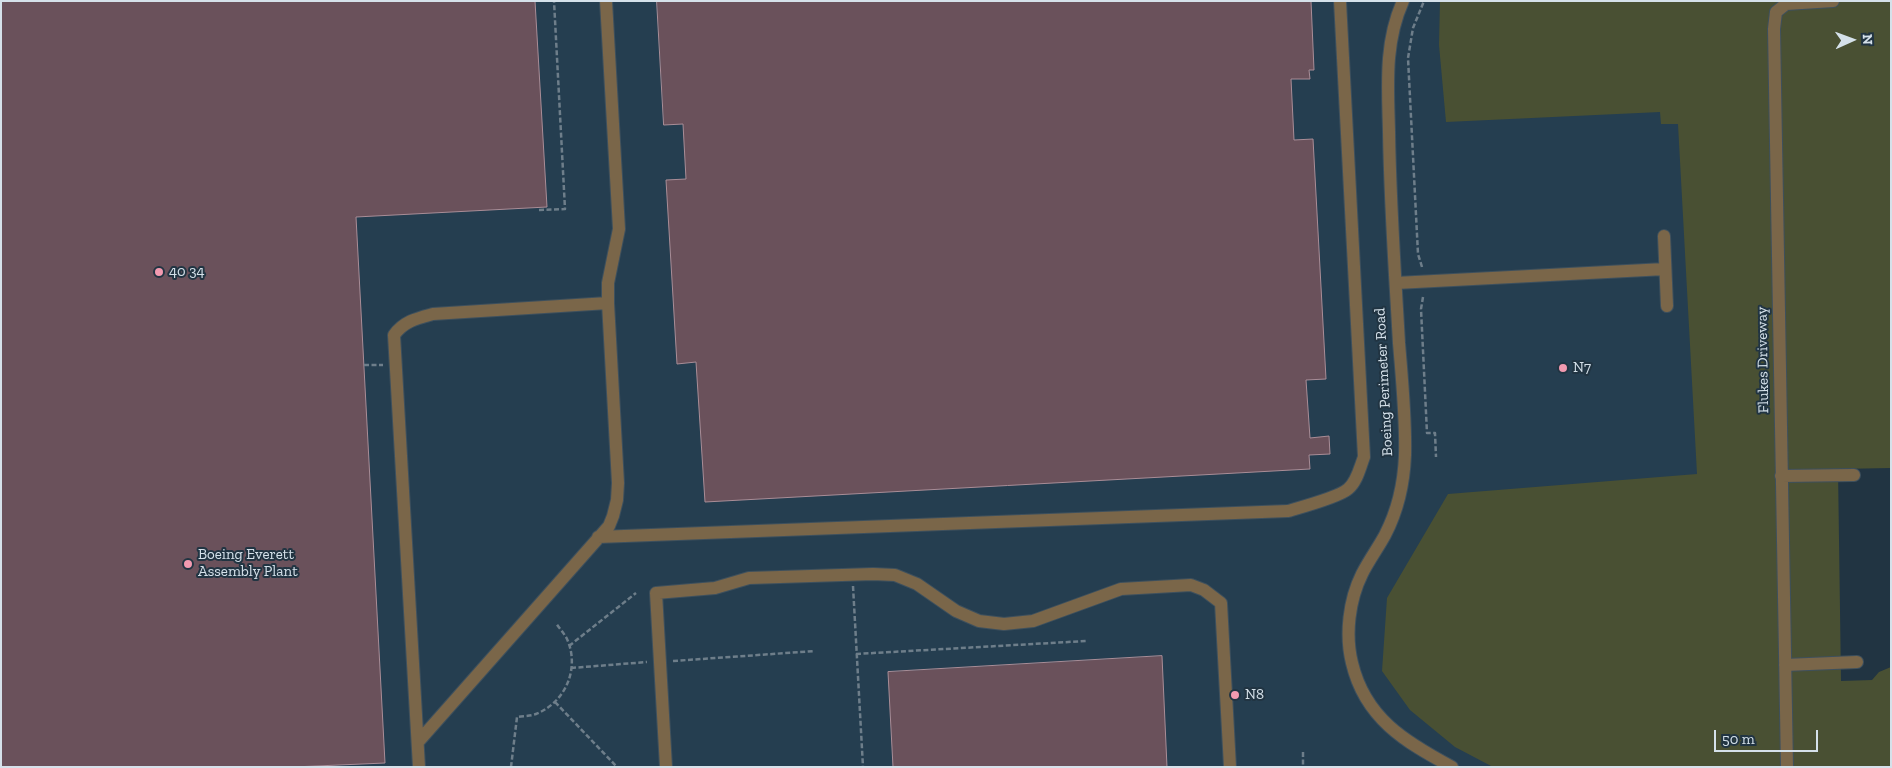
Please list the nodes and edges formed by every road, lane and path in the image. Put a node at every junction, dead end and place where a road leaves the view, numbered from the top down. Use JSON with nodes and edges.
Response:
{"nodes":[{"id":1,"x":554,"y":1,"type":"edge"},
{"id":2,"x":606,"y":1,"type":"edge"},
{"id":3,"x":1340,"y":1,"type":"edge"},
{"id":4,"x":1403,"y":1,"type":"edge"},
{"id":5,"x":1424,"y":1,"type":"edge"},
{"id":6,"x":1833,"y":1,"type":"edge"},
{"id":7,"x":539,"y":210,"type":"dead end"},
{"id":8,"x":1664,"y":236,"type":"dead end"},
{"id":9,"x":1422,"y":267,"type":"dead end"},
{"id":10,"x":1665,"y":269,"type":"junction"},
{"id":11,"x":1396,"y":282,"type":"junction"},
{"id":12,"x":1423,"y":297,"type":"dead end"},
{"id":13,"x":608,"y":303,"type":"junction"},
{"id":14,"x":1667,"y":306,"type":"dead end"},
{"id":15,"x":1436,"y":457,"type":"dead end"},
{"id":16,"x":1854,"y":475,"type":"dead end"},
{"id":17,"x":1782,"y":476,"type":"junction"},
{"id":18,"x":598,"y":537,"type":"junction"},
{"id":19,"x":852,"y":575,"type":"junction"},
{"id":20,"x":636,"y":593,"type":"dead end"},
{"id":21,"x":556,"y":623,"type":"dead end"},
{"id":22,"x":1086,"y":640,"type":"dead end"},
{"id":23,"x":569,"y":646,"type":"junction"},
{"id":24,"x":815,"y":651,"type":"dead end"},
{"id":25,"x":856,"y":654,"type":"junction"},
{"id":26,"x":660,"y":662,"type":"junction"},
{"id":27,"x":1857,"y":662,"type":"dead end"},
{"id":28,"x":1785,"y":666,"type":"junction"},
{"id":29,"x":571,"y":668,"type":"junction"},
{"id":30,"x":555,"y":702,"type":"junction"},
{"id":31,"x":418,"y":742,"type":"junction"},
{"id":32,"x":1303,"y":752,"type":"dead end"},
{"id":33,"x":419,"y":767,"type":"edge"},
{"id":34,"x":511,"y":767,"type":"edge"},
{"id":35,"x":617,"y":767,"type":"edge"},
{"id":36,"x":666,"y":767,"type":"edge"},
{"id":37,"x":862,"y":767,"type":"edge"},
{"id":38,"x":1230,"y":767,"type":"edge"},
{"id":39,"x":1303,"y":767,"type":"edge"},
{"id":40,"x":1452,"y":767,"type":"edge"},
{"id":41,"x":1787,"y":767,"type":"edge"}],
"edges":[{"from":1,"to":7,"type":"path"},
{"from":2,"to":13,"type":"street"},
{"from":3,"to":18,"type":"street"},
{"from":4,"to":11,"type":"street","name":"Boeing Perimeter Road"},
{"from":5,"to":9,"type":"path"},
{"from":6,"to":17,"type":"street","name":"Flukes Driveway"},
{"from":8,"to":10,"type":"street"},
{"from":10,"to":11,"type":"street"},
{"from":10,"to":14,"type":"street"},
{"from":11,"to":40,"type":"street","name":"Boeing Perimeter Road"},
{"from":12,"to":15,"type":"path"},
{"from":13,"to":18,"type":"street"},
{"from":13,"to":31,"type":"street"},
{"from":16,"to":17,"type":"street"},
{"from":17,"to":28,"type":"street","name":"Flukes Driveway"},
{"from":18,"to":31,"type":"street"},
{"from":19,"to":25,"type":"path"},
{"from":19,"to":26,"type":"street"},
{"from":19,"to":38,"type":"street"},
{"from":20,"to":23,"type":"path"},
{"from":21,"to":23,"type":"path"},
{"from":22,"to":25,"type":"path"},
{"from":23,"to":29,"type":"path"},
{"from":24,"to":26,"type":"path"},
{"from":25,"to":37,"type":"path"},
{"from":26,"to":29,"type":"path"},
{"from":26,"to":36,"type":"street"},
{"from":27,"to":28,"type":"street"},
{"from":28,"to":41,"type":"street","name":"Flukes Driveway"},
{"from":29,"to":30,"type":"path"},
{"from":30,"to":34,"type":"path"},
{"from":30,"to":35,"type":"path"},
{"from":31,"to":33,"type":"street"},
{"from":32,"to":39,"type":"path"}]}
